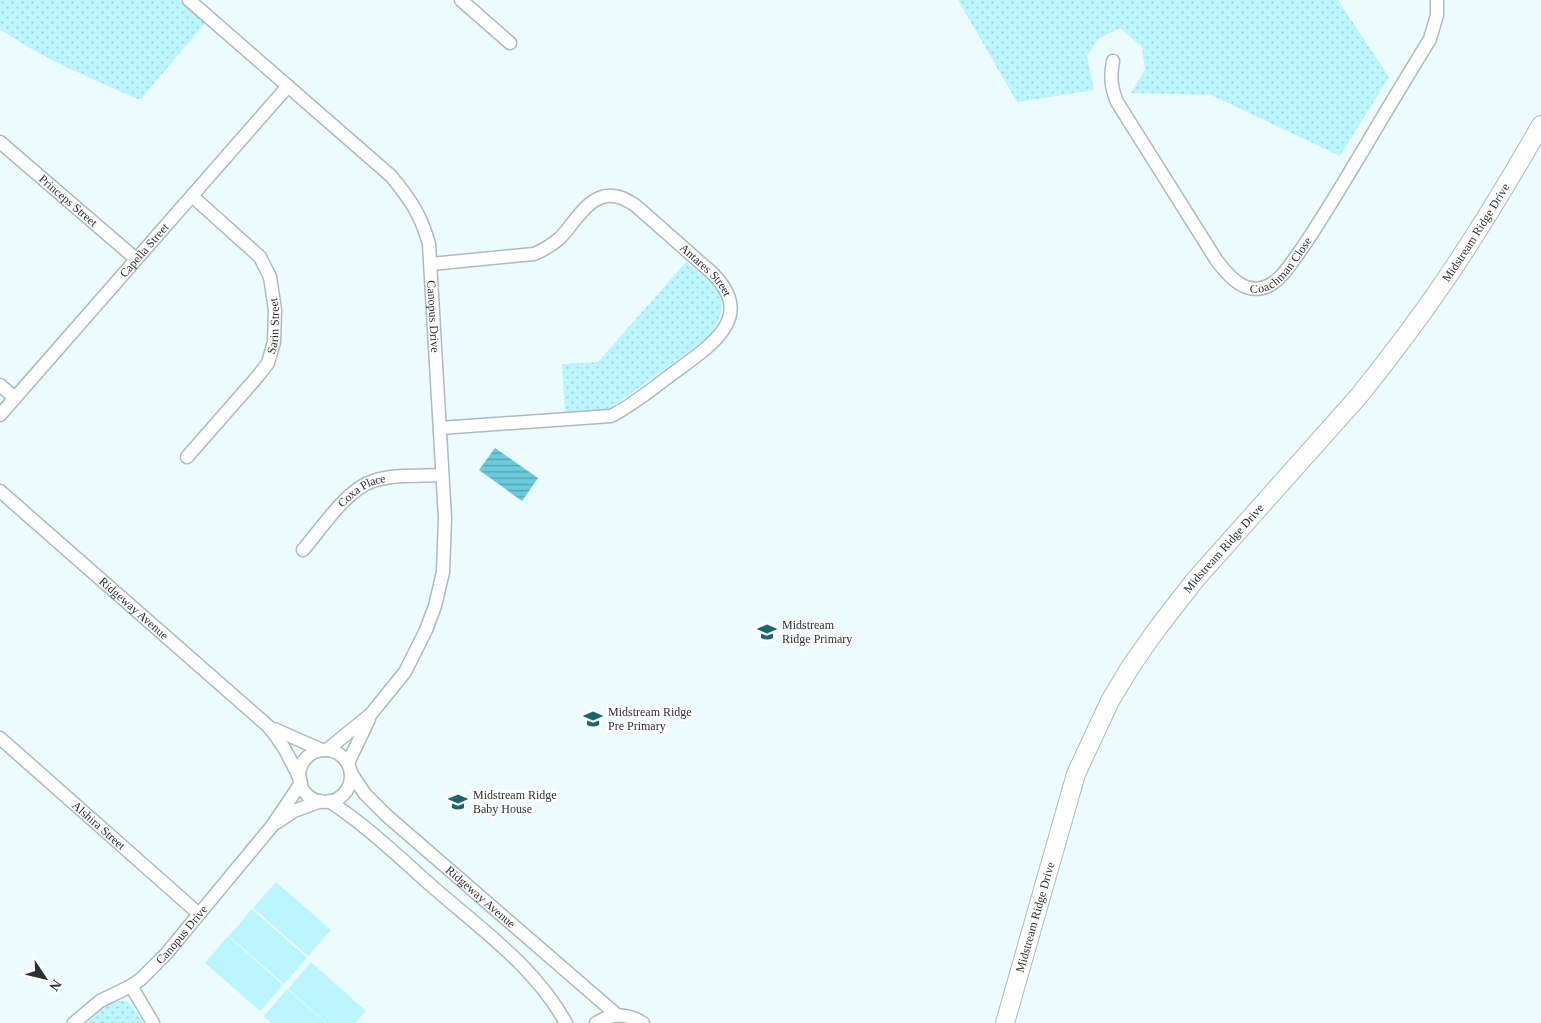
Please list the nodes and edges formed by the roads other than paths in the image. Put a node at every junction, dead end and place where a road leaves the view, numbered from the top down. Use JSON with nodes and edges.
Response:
{"nodes":[{"id":1,"x":190,"y":0,"type":"edge"},
{"id":2,"x":462,"y":0,"type":"edge"},
{"id":3,"x":1437,"y":0,"type":"edge"},
{"id":4,"x":510,"y":43,"type":"dead end"},
{"id":5,"x":1114,"y":61,"type":"dead end"},
{"id":6,"x":288,"y":86,"type":"junction"},
{"id":7,"x":1541,"y":125,"type":"edge"},
{"id":8,"x":0,"y":142,"type":"edge"},
{"id":9,"x":192,"y":196,"type":"junction"},
{"id":10,"x":136,"y":259,"type":"junction"},
{"id":11,"x":431,"y":264,"type":"junction"},
{"id":12,"x":0,"y":385,"type":"edge"},
{"id":13,"x":15,"y":398,"type":"junction"},
{"id":14,"x":0,"y":415,"type":"edge"},
{"id":15,"x":440,"y":428,"type":"junction"},
{"id":16,"x":186,"y":457,"type":"dead end"},
{"id":17,"x":442,"y":475,"type":"junction"},
{"id":18,"x":0,"y":491,"type":"edge"},
{"id":19,"x":303,"y":550,"type":"dead end"},
{"id":20,"x":371,"y":714,"type":"junction"},
{"id":21,"x":268,"y":726,"type":"junction"},
{"id":22,"x":0,"y":738,"type":"edge"},
{"id":23,"x":325,"y":750,"type":"junction"},
{"id":24,"x":349,"y":768,"type":"junction"},
{"id":25,"x":301,"y":781,"type":"junction"},
{"id":26,"x":325,"y":801,"type":"junction"},
{"id":27,"x":272,"y":826,"type":"junction"},
{"id":28,"x":199,"y":914,"type":"junction"},
{"id":29,"x":131,"y":986,"type":"junction"},
{"id":30,"x":617,"y":1015,"type":"junction"},
{"id":31,"x":74,"y":1023,"type":"edge"},
{"id":32,"x":153,"y":1023,"type":"edge"},
{"id":33,"x":566,"y":1023,"type":"edge"},
{"id":34,"x":596,"y":1023,"type":"edge"},
{"id":35,"x":643,"y":1023,"type":"edge"},
{"id":36,"x":1005,"y":1023,"type":"edge"}],
"edges":[{"from":1,"to":6,"type":"street","name":"Canopus Drive"},
{"from":2,"to":4,"type":"street"},
{"from":3,"to":5,"type":"street","name":"Coachman Close"},
{"from":6,"to":9,"type":"street","name":"Capella Street"},
{"from":6,"to":11,"type":"street","name":"Canopus Drive"},
{"from":7,"to":36,"type":"street","name":"Midstream Ridge Drive"},
{"from":8,"to":10,"type":"street","name":"Princeps Street"},
{"from":9,"to":10,"type":"street","name":"Capella Street"},
{"from":9,"to":16,"type":"street","name":"Sarin Street"},
{"from":10,"to":13,"type":"street","name":"Capella Street"},
{"from":11,"to":15,"type":"street","name":"Canopus Drive"},
{"from":11,"to":15,"type":"street","name":"Antares Street"},
{"from":12,"to":13,"type":"street"},
{"from":13,"to":14,"type":"street","name":"Capella Street"},
{"from":15,"to":17,"type":"street","name":"Canopus Drive"},
{"from":17,"to":19,"type":"street","name":"Coxa Place"},
{"from":17,"to":20,"type":"street","name":"Canopus Drive"},
{"from":18,"to":21,"type":"street","name":"Ridgeway Avenue"},
{"from":20,"to":23,"type":"street","name":"Canopus Drive"},
{"from":20,"to":24,"type":"street","name":"Canopus Drive"},
{"from":21,"to":23,"type":"street","name":"Ridgeway Avenue"},
{"from":21,"to":25,"type":"street","name":"Ridgeway Avenue"},
{"from":22,"to":28,"type":"street","name":"Alshira Street"},
{"from":23,"to":24,"type":"street"},
{"from":23,"to":25,"type":"street"},
{"from":24,"to":26,"type":"street"},
{"from":24,"to":30,"type":"street","name":"Ridgeway Avenue"},
{"from":25,"to":26,"type":"street"},
{"from":25,"to":27,"type":"street","name":"Canopus Drive"},
{"from":26,"to":27,"type":"street","name":"Canopus Drive"},
{"from":26,"to":33,"type":"street","name":"Ridgeway Avenue"},
{"from":27,"to":28,"type":"street","name":"Canopus Drive"},
{"from":28,"to":29,"type":"street","name":"Canopus Drive"},
{"from":29,"to":31,"type":"street","name":"Canopus Drive"},
{"from":29,"to":32,"type":"street"},
{"from":30,"to":34,"type":"street"},
{"from":30,"to":35,"type":"street"}]}
